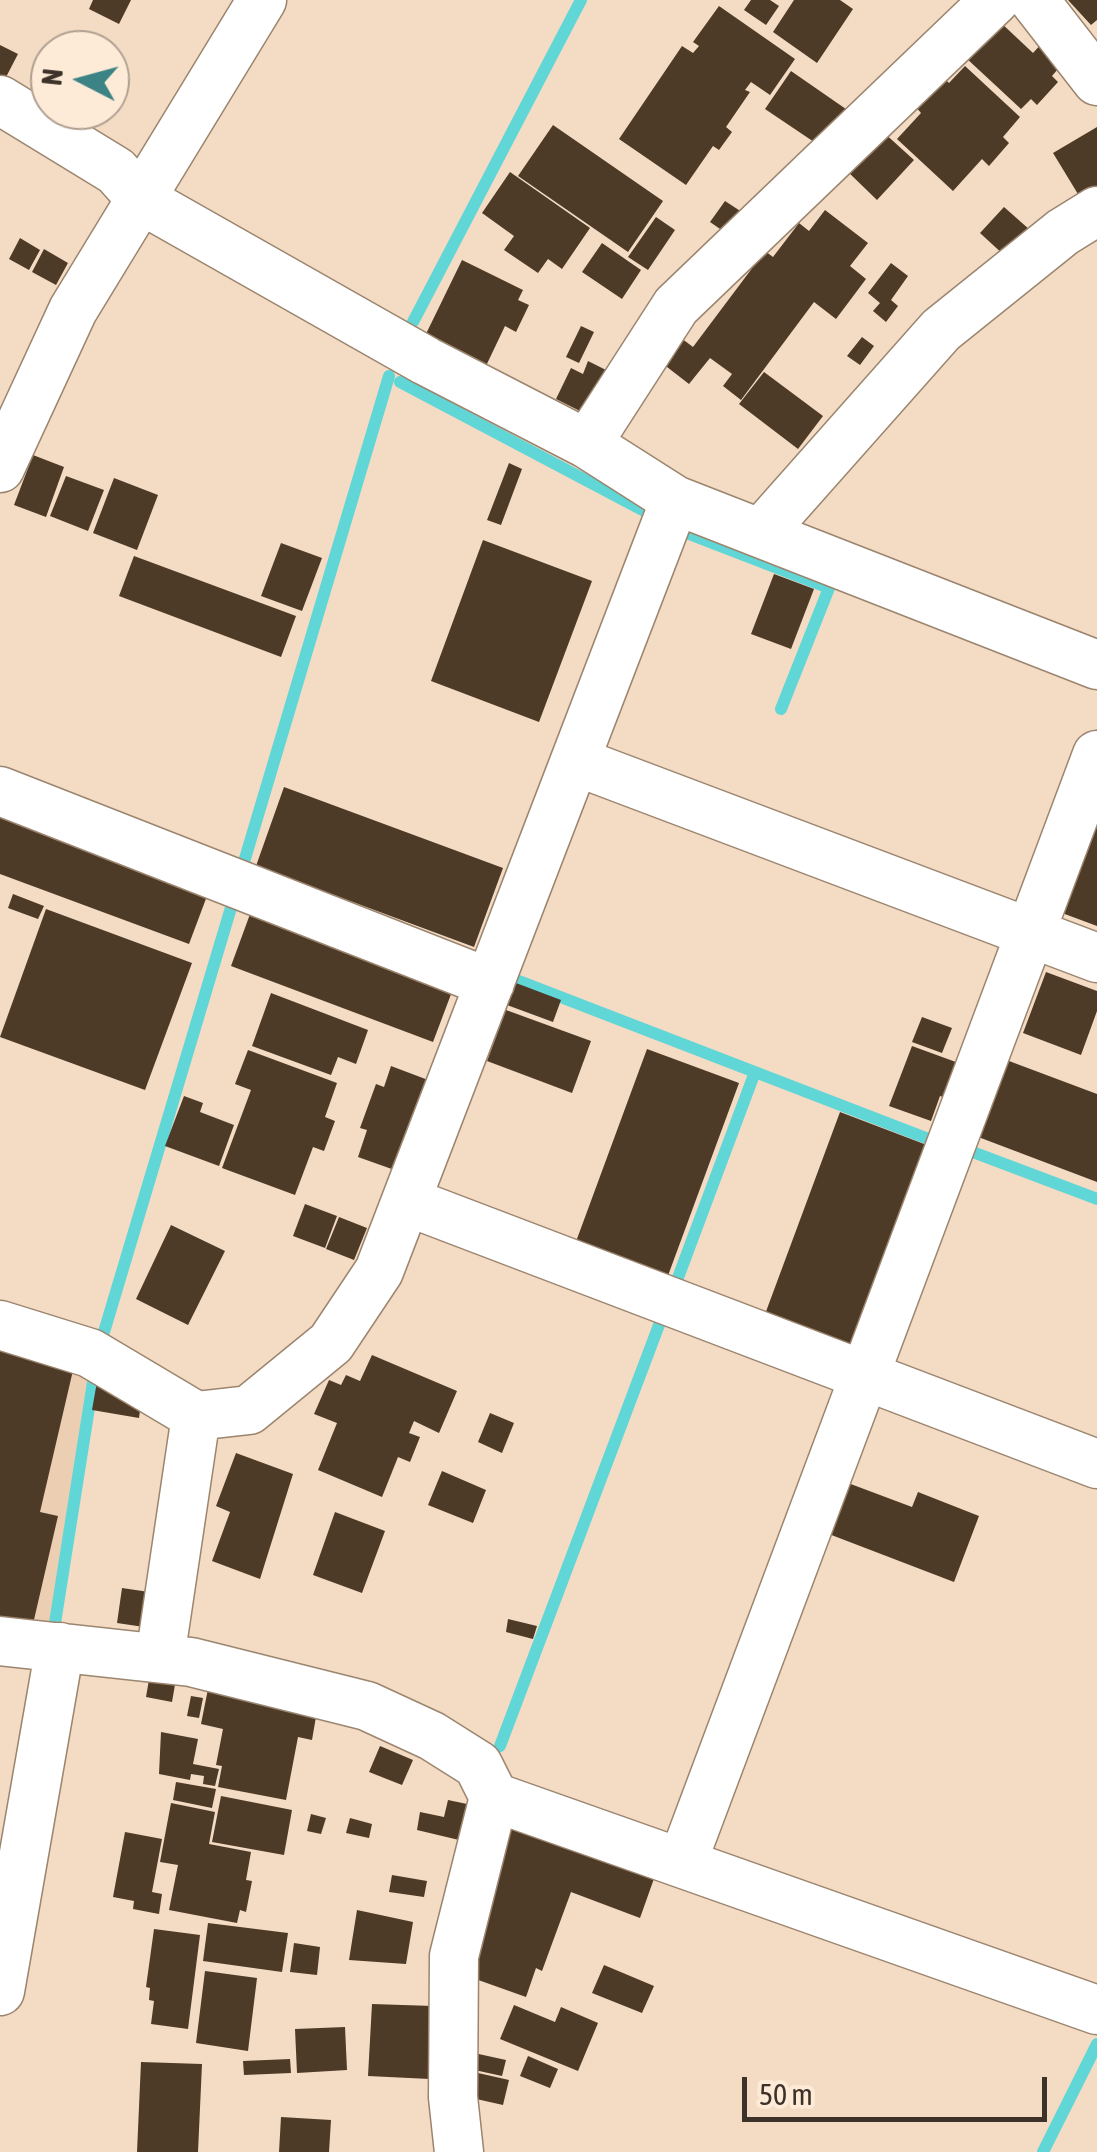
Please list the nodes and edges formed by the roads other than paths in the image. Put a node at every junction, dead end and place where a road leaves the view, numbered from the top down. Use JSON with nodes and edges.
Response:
{"nodes":[{"id":1,"x":262,"y":0,"type":"edge"},
{"id":2,"x":995,"y":0,"type":"edge"},
{"id":3,"x":1034,"y":0,"type":"edge"},
{"id":4,"x":1097,"y":81,"type":"edge"},
{"id":5,"x":0,"y":100,"type":"edge"},
{"id":6,"x":142,"y":200,"type":"junction"},
{"id":7,"x":1097,"y":210,"type":"edge"},
{"id":8,"x":587,"y":444,"type":"junction"},
{"id":9,"x":0,"y":468,"type":"edge"},
{"id":10,"x":675,"y":500,"type":"junction"},
{"id":11,"x":761,"y":533,"type":"junction"},
{"id":12,"x":1097,"y":665,"type":"edge"},
{"id":13,"x":1097,"y":755,"type":"edge"},
{"id":14,"x":574,"y":762,"type":"junction"},
{"id":15,"x":0,"y":791,"type":"edge"},
{"id":16,"x":1030,"y":934,"type":"junction"},
{"id":17,"x":1097,"y":958,"type":"edge"},
{"id":18,"x":490,"y":983,"type":"junction"},
{"id":19,"x":406,"y":1201,"type":"junction"},
{"id":20,"x":0,"y":1325,"type":"edge"},
{"id":21,"x":865,"y":1375,"type":"junction"},
{"id":22,"x":196,"y":1416,"type":"junction"},
{"id":23,"x":1097,"y":1464,"type":"edge"},
{"id":24,"x":0,"y":1641,"type":"edge"},
{"id":25,"x":60,"y":1647,"type":"junction"},
{"id":26,"x":160,"y":1658,"type":"junction"},
{"id":27,"x":494,"y":1796,"type":"junction"},
{"id":28,"x":682,"y":1863,"type":"junction"},
{"id":29,"x":0,"y":1990,"type":"edge"},
{"id":30,"x":1097,"y":2010,"type":"edge"},
{"id":31,"x":459,"y":2152,"type":"edge"}],
"edges":[{"from":1,"to":6,"type":"street"},
{"from":2,"to":8,"type":"street"},
{"from":3,"to":4,"type":"street"},
{"from":5,"to":6,"type":"street"},
{"from":6,"to":8,"type":"street"},
{"from":6,"to":9,"type":"street"},
{"from":7,"to":11,"type":"street"},
{"from":8,"to":10,"type":"street"},
{"from":10,"to":11,"type":"street"},
{"from":10,"to":14,"type":"street"},
{"from":11,"to":12,"type":"street"},
{"from":13,"to":16,"type":"street"},
{"from":14,"to":16,"type":"street"},
{"from":14,"to":18,"type":"street"},
{"from":15,"to":18,"type":"street"},
{"from":16,"to":17,"type":"street"},
{"from":16,"to":21,"type":"street"},
{"from":18,"to":19,"type":"street"},
{"from":19,"to":21,"type":"street"},
{"from":19,"to":22,"type":"street"},
{"from":20,"to":22,"type":"street"},
{"from":21,"to":23,"type":"street"},
{"from":21,"to":28,"type":"street"},
{"from":22,"to":26,"type":"street"},
{"from":24,"to":25,"type":"street"},
{"from":25,"to":26,"type":"street"},
{"from":25,"to":29,"type":"street"},
{"from":26,"to":27,"type":"street"},
{"from":27,"to":28,"type":"street"},
{"from":27,"to":31,"type":"street"},
{"from":28,"to":30,"type":"street"}]}
